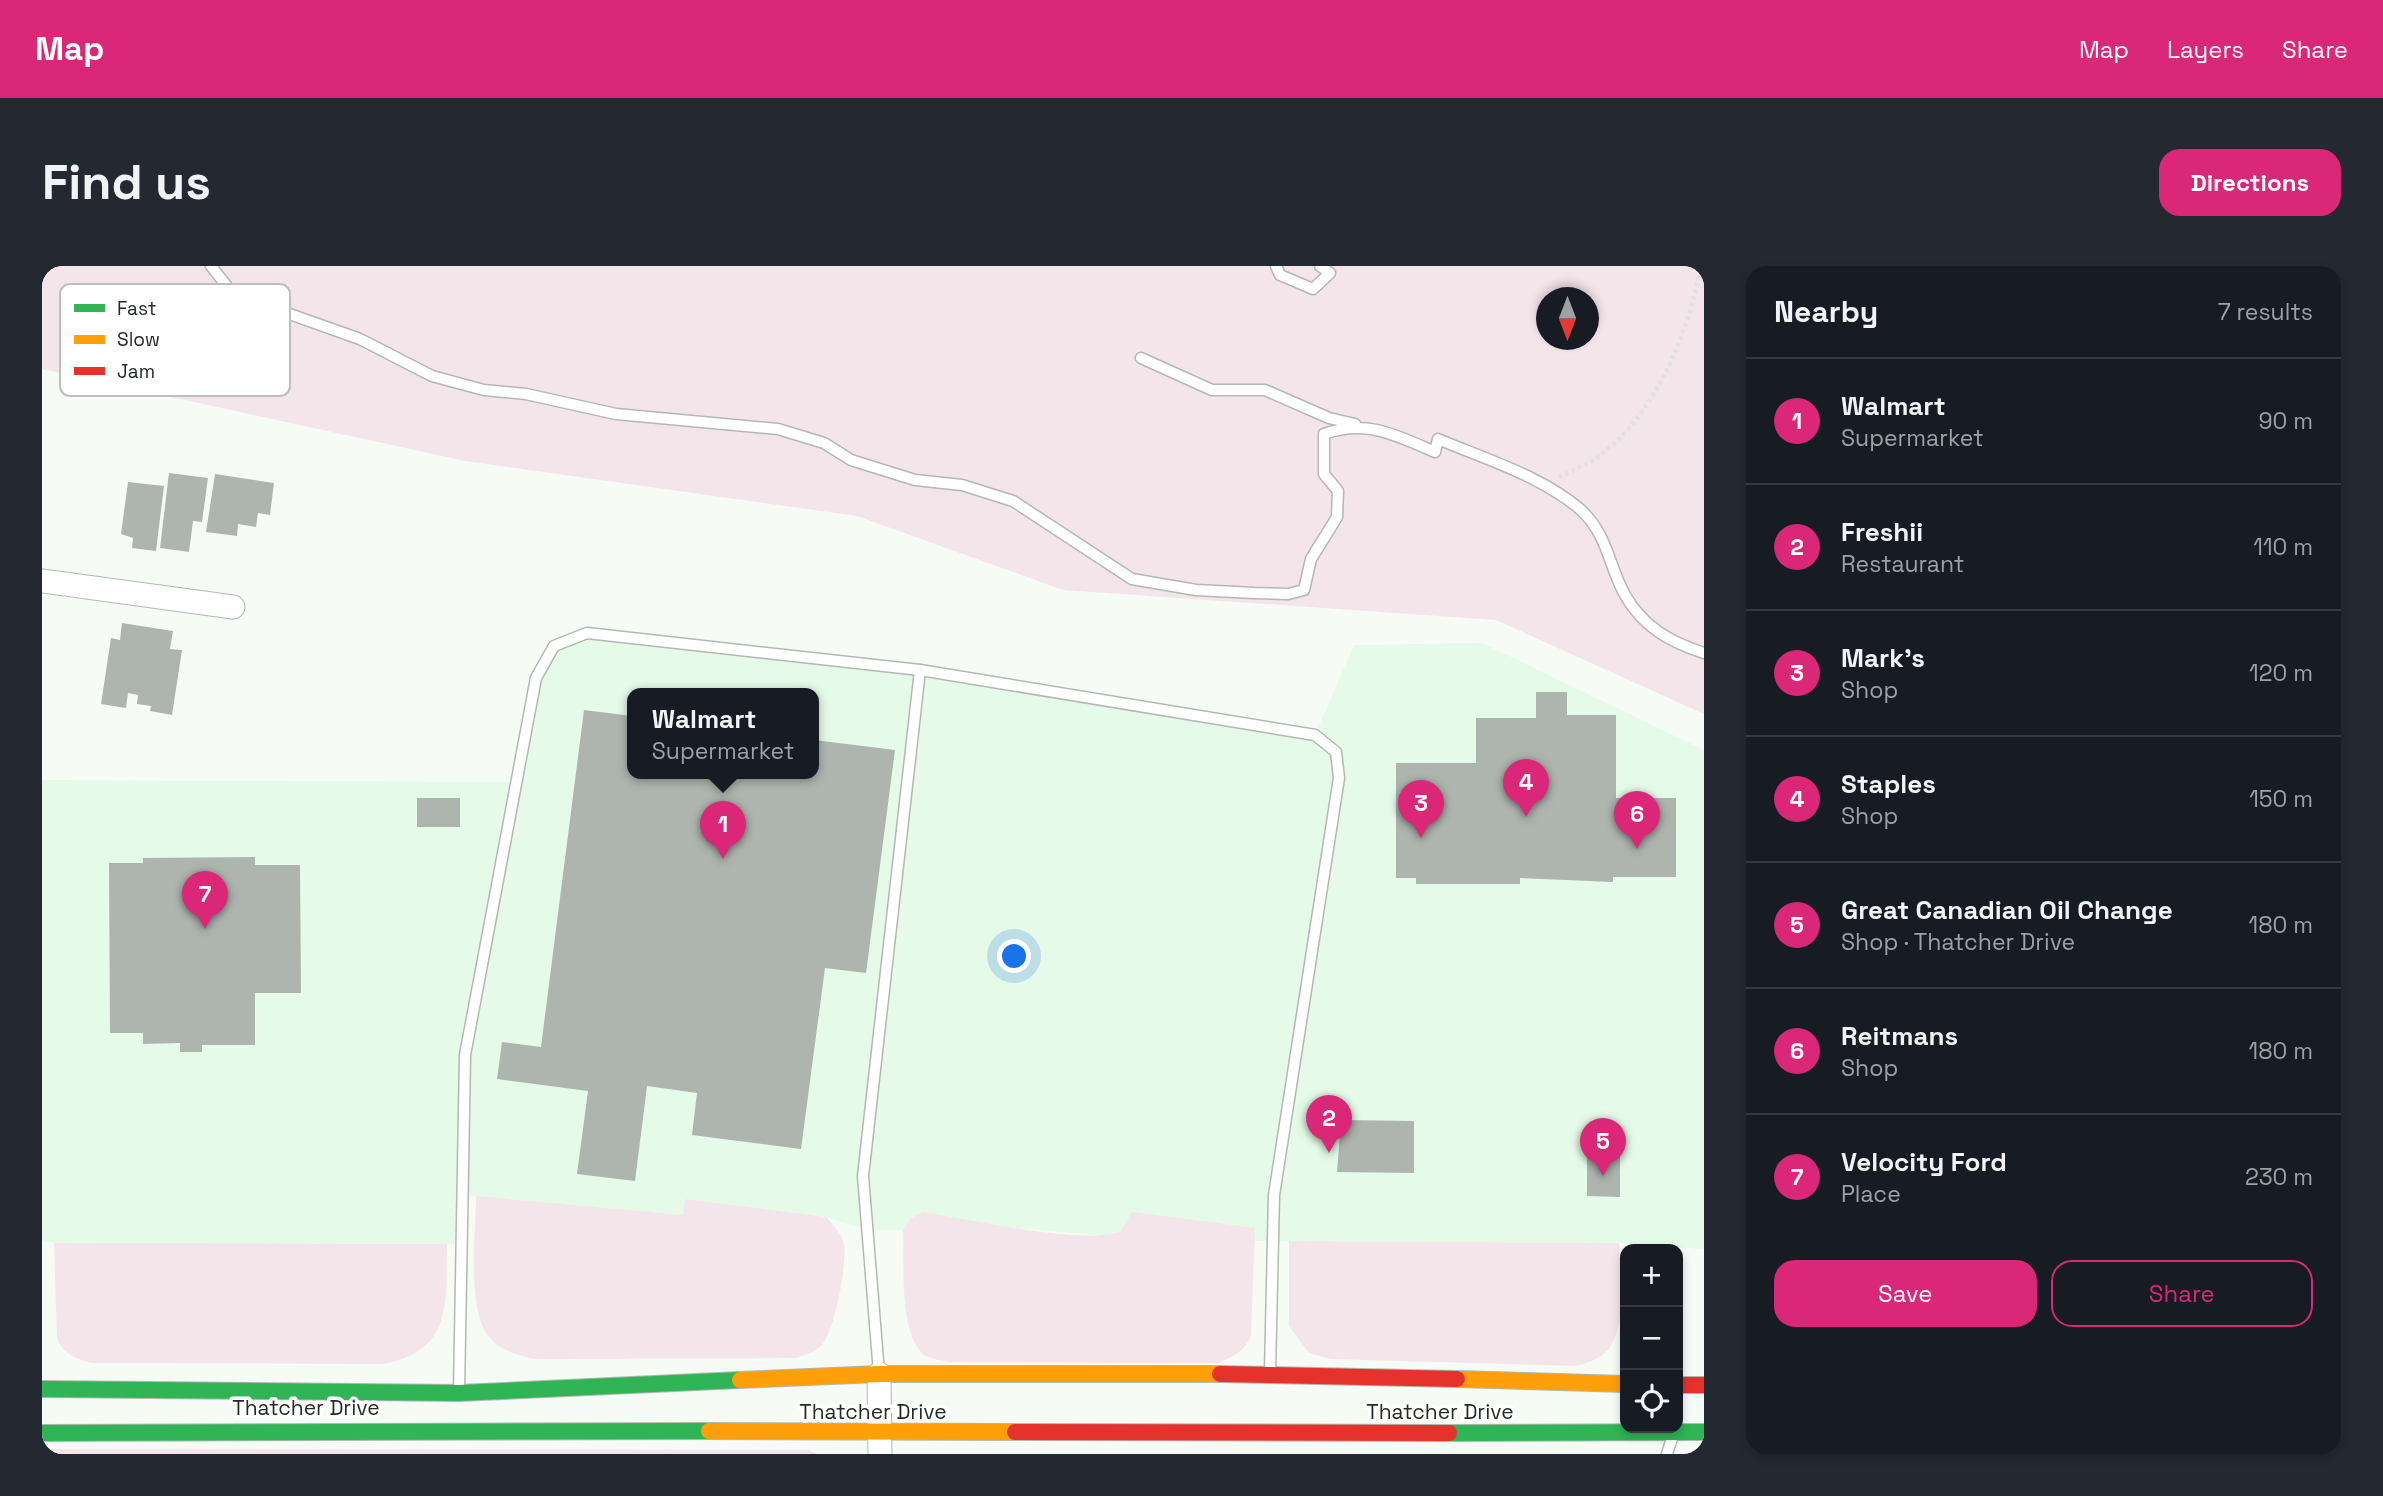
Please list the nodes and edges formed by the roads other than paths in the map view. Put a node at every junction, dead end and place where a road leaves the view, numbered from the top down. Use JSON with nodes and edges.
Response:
{"nodes":[{"id":1,"x":211,"y":266,"type":"edge"},
{"id":2,"x":1276,"y":266,"type":"edge"},
{"id":3,"x":1320,"y":266,"type":"edge"},
{"id":4,"x":225,"y":284,"type":"edge"},
{"id":5,"x":290,"y":314,"type":"edge"},
{"id":6,"x":1141,"y":358,"type":"dead end"},
{"id":7,"x":1365,"y":426,"type":"junction"},
{"id":8,"x":42,"y":581,"type":"edge"},
{"id":9,"x":233,"y":607,"type":"dead end"},
{"id":10,"x":1704,"y":653,"type":"edge"},
{"id":11,"x":920,"y":670,"type":"junction"},
{"id":12,"x":879,"y":1374,"type":"junction"},
{"id":13,"x":1270,"y":1374,"type":"junction"},
{"id":14,"x":1620,"y":1384,"type":"edge"},
{"id":15,"x":1683,"y":1385,"type":"edge"},
{"id":16,"x":1704,"y":1385,"type":"edge"},
{"id":17,"x":42,"y":1389,"type":"edge"},
{"id":18,"x":458,"y":1392,"type":"junction"},
{"id":19,"x":1704,"y":1432,"type":"edge"},
{"id":20,"x":42,"y":1433,"type":"edge"},
{"id":21,"x":1674,"y":1433,"type":"joint"},
{"id":22,"x":1683,"y":1433,"type":"edge"},
{"id":23,"x":880,"y":1444,"type":"edge"},
{"id":24,"x":1667,"y":1454,"type":"edge"}],
"edges":[{"from":1,"to":4,"type":"lane"},
{"from":2,"to":3,"type":"lane"},
{"from":5,"to":7,"type":"lane"},
{"from":6,"to":7,"type":"lane"},
{"from":7,"to":10,"type":"lane"},
{"from":8,"to":9,"type":"street"},
{"from":11,"to":12,"type":"lane"},
{"from":11,"to":13,"type":"lane"},
{"from":11,"to":18,"type":"lane"},
{"from":12,"to":13,"type":"main road","name":"Thatcher Drive"},
{"from":12,"to":18,"type":"main road","name":"Thatcher Drive"},
{"from":12,"to":23,"type":"street"},
{"from":13,"to":14,"type":"main road","name":"Thatcher Drive"},
{"from":15,"to":16,"type":"main road"},
{"from":17,"to":18,"type":"main road","name":"Thatcher Drive"},
{"from":19,"to":22,"type":"main road","name":"Thatcher Drive"},
{"from":20,"to":23,"type":"main road","name":"Thatcher Drive"},
{"from":21,"to":23,"type":"main road","name":"Thatcher Drive"},
{"from":21,"to":24,"type":"lane"}]}
